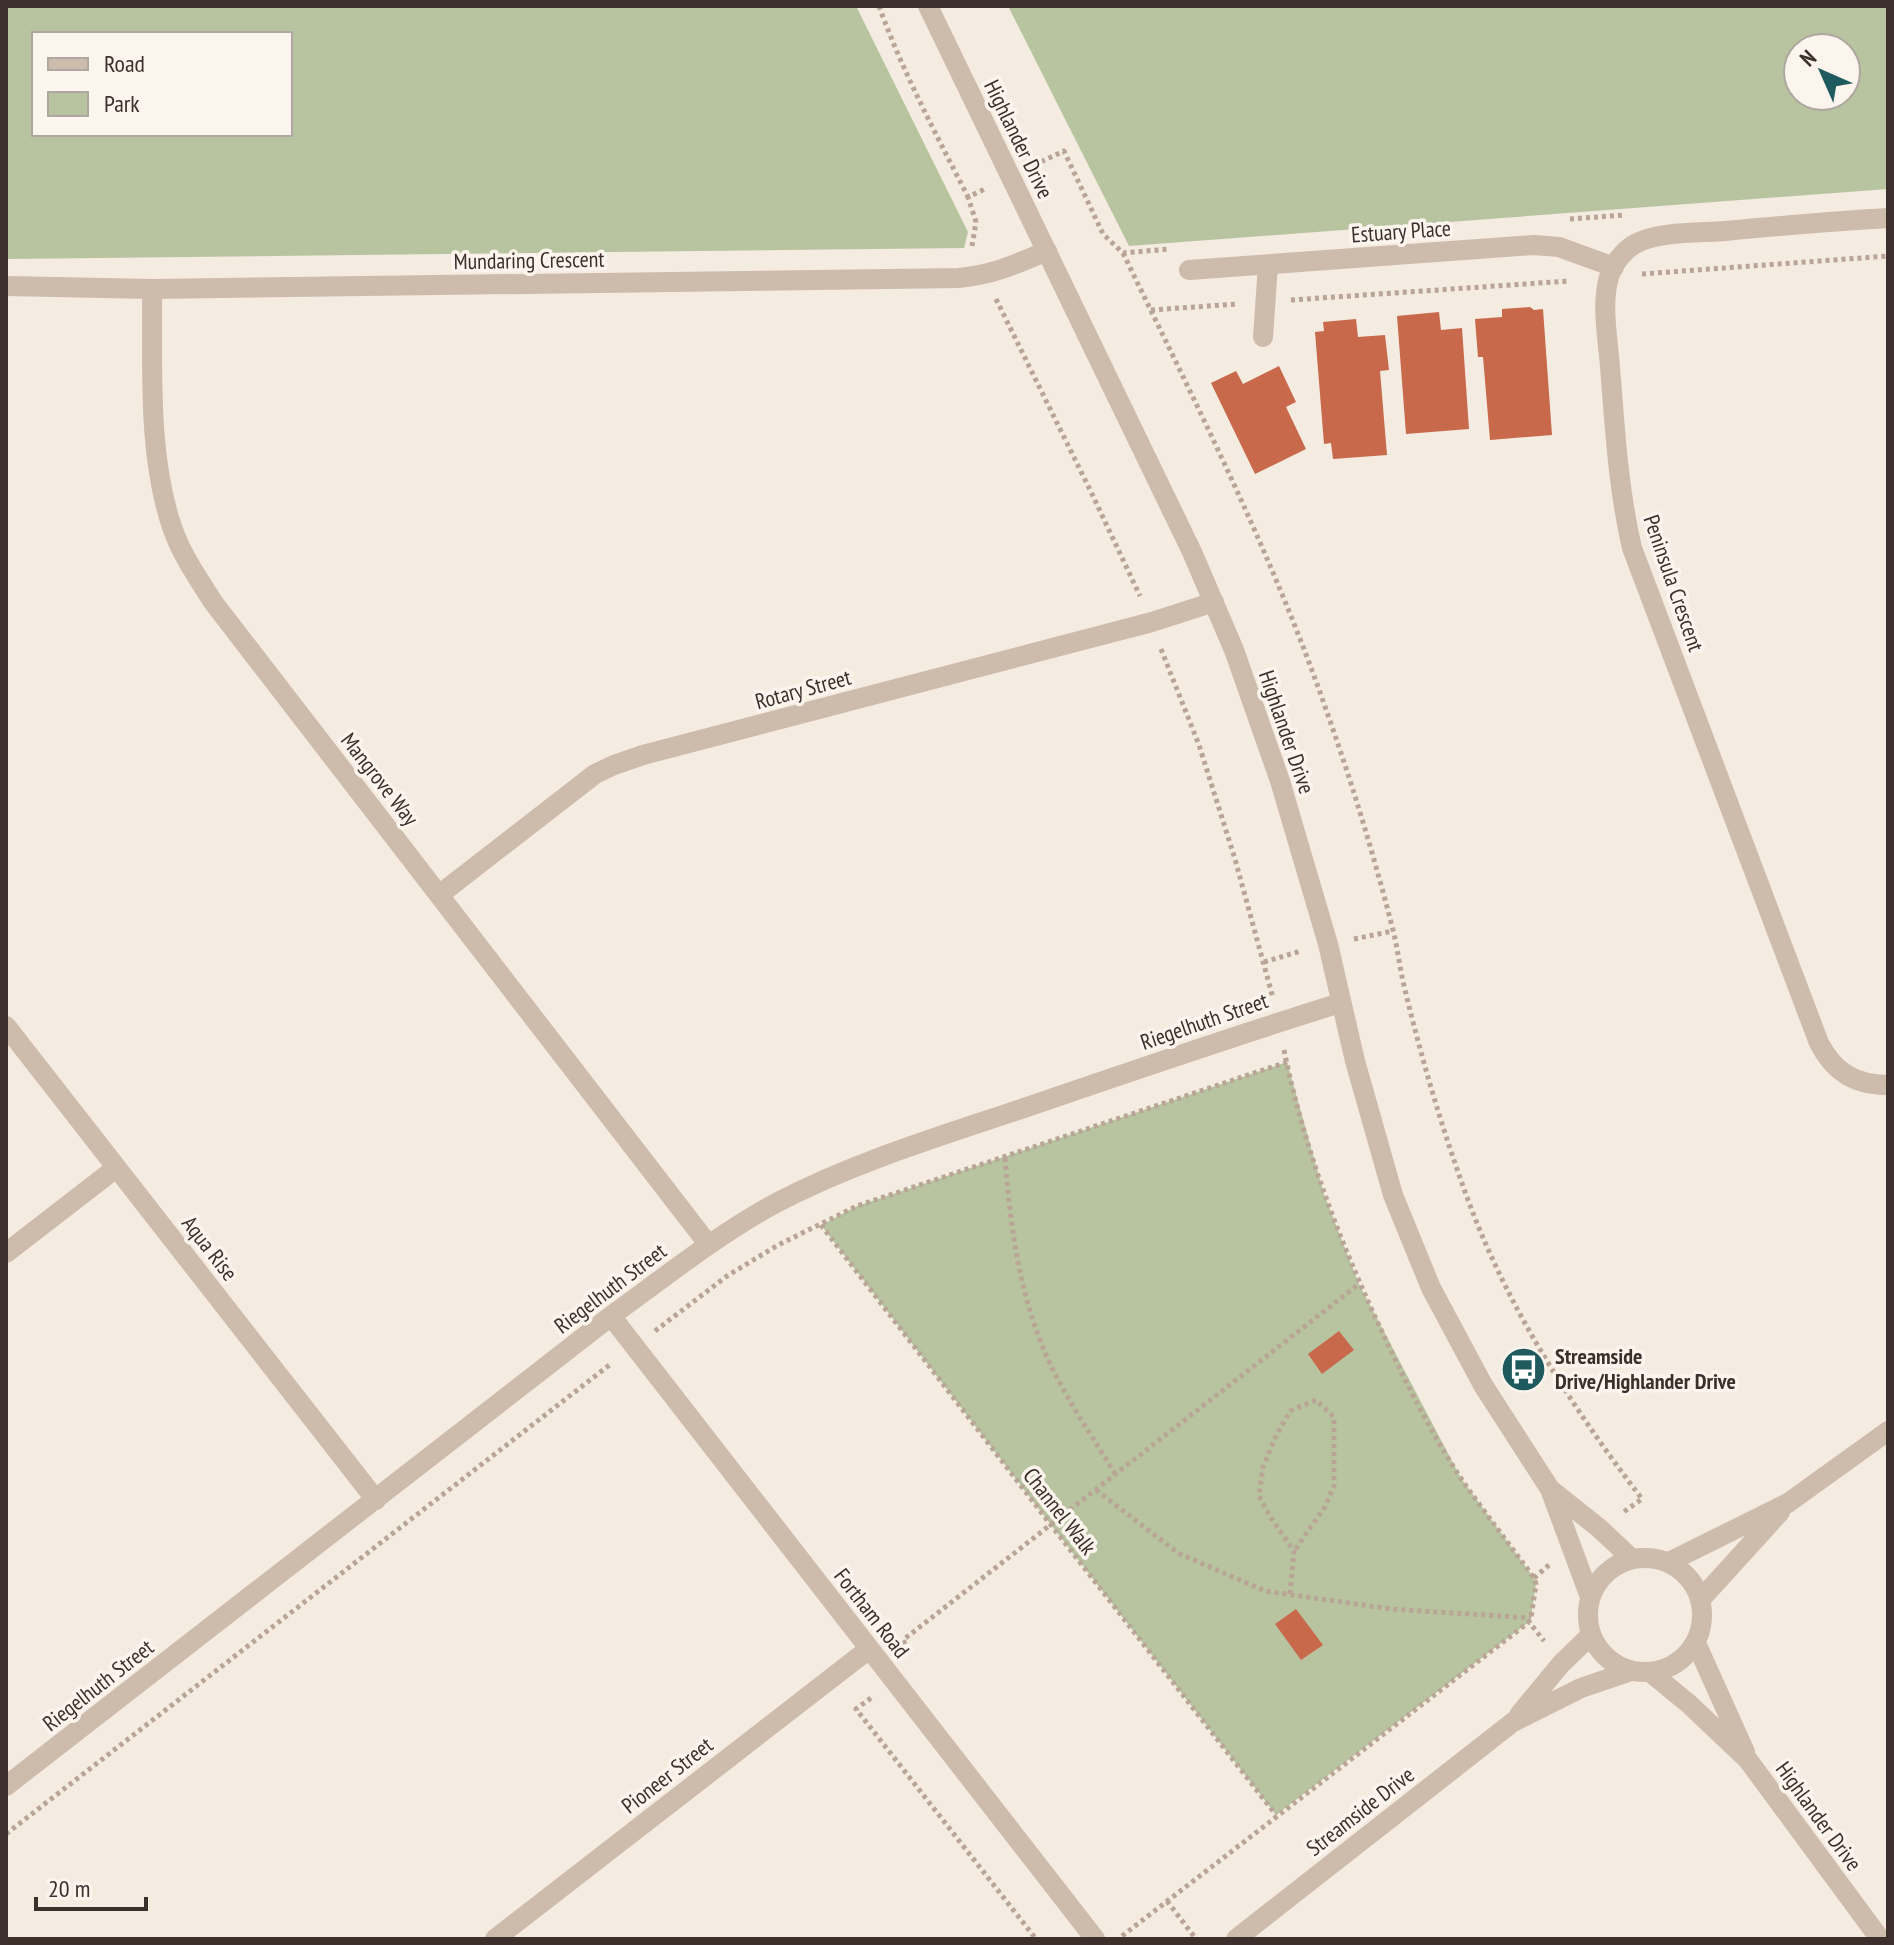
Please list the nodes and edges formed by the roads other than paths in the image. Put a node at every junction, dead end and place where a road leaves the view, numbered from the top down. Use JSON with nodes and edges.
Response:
{"nodes":[{"id":1,"x":928,"y":6,"type":"edge"},
{"id":2,"x":1888,"y":218,"type":"edge"},
{"id":3,"x":1047,"y":251,"type":"junction"},
{"id":4,"x":1268,"y":265,"type":"junction"},
{"id":5,"x":1189,"y":270,"type":"dead end"},
{"id":6,"x":1611,"y":272,"type":"junction"},
{"id":7,"x":6,"y":286,"type":"edge"},
{"id":8,"x":152,"y":289,"type":"junction"},
{"id":9,"x":1263,"y":337,"type":"dead end"},
{"id":10,"x":1214,"y":602,"type":"junction"},
{"id":11,"x":439,"y":895,"type":"junction"},
{"id":12,"x":1340,"y":1003,"type":"junction"},
{"id":13,"x":6,"y":1026,"type":"edge"},
{"id":14,"x":1888,"y":1085,"type":"edge"},
{"id":15,"x":116,"y":1168,"type":"junction"},
{"id":16,"x":708,"y":1244,"type":"junction"},
{"id":17,"x":6,"y":1253,"type":"edge"},
{"id":18,"x":611,"y":1316,"type":"junction"},
{"id":19,"x":1888,"y":1431,"type":"edge"},
{"id":20,"x":1550,"y":1489,"type":"junction"},
{"id":21,"x":376,"y":1500,"type":"junction"},
{"id":22,"x":1788,"y":1503,"type":"junction"},
{"id":23,"x":1631,"y":1558,"type":"junction"},
{"id":24,"x":1669,"y":1562,"type":"junction"},
{"id":25,"x":1590,"y":1597,"type":"junction"},
{"id":26,"x":1701,"y":1599,"type":"junction"},
{"id":27,"x":1591,"y":1635,"type":"junction"},
{"id":28,"x":1696,"y":1643,"type":"junction"},
{"id":29,"x":869,"y":1649,"type":"junction"},
{"id":30,"x":1641,"y":1672,"type":"junction"},
{"id":31,"x":1513,"y":1722,"type":"junction"},
{"id":32,"x":1748,"y":1760,"type":"junction"},
{"id":33,"x":6,"y":1786,"type":"edge"},
{"id":34,"x":495,"y":1939,"type":"edge"},
{"id":35,"x":1095,"y":1939,"type":"edge"},
{"id":36,"x":1236,"y":1939,"type":"edge"},
{"id":37,"x":1880,"y":1939,"type":"edge"}],
"edges":[{"from":1,"to":3,"type":"street","name":"Highlander Drive"},
{"from":2,"to":6,"type":"street"},
{"from":3,"to":8,"type":"street","name":"Mundaring Crescent"},
{"from":3,"to":10,"type":"street","name":"Highlander Drive"},
{"from":4,"to":5,"type":"street","name":"Estuary Place"},
{"from":4,"to":6,"type":"street","name":"Estuary Place"},
{"from":4,"to":9,"type":"street"},
{"from":6,"to":14,"type":"street","name":"Peninsula Crescent"},
{"from":7,"to":8,"type":"street","name":"Mundaring Crescent"},
{"from":8,"to":11,"type":"street","name":"Mangrove Way"},
{"from":10,"to":11,"type":"street","name":"Rotary Street"},
{"from":10,"to":12,"type":"street","name":"Highlander Drive"},
{"from":11,"to":16,"type":"street","name":"Mangrove Way"},
{"from":12,"to":16,"type":"street","name":"Riegelhuth Street"},
{"from":12,"to":20,"type":"street","name":"Highlander Drive"},
{"from":13,"to":15,"type":"street","name":"Aqua Rise"},
{"from":15,"to":17,"type":"street"},
{"from":15,"to":21,"type":"street","name":"Aqua Rise"},
{"from":16,"to":18,"type":"street","name":"Riegelhuth Street"},
{"from":18,"to":21,"type":"street","name":"Riegelhuth Street"},
{"from":18,"to":29,"type":"street","name":"Fortham Road"},
{"from":19,"to":22,"type":"street"},
{"from":20,"to":23,"type":"street","name":"Highlander Drive"},
{"from":20,"to":25,"type":"street","name":"Highlander Drive"},
{"from":21,"to":33,"type":"street","name":"Riegelhuth Street"},
{"from":22,"to":24,"type":"street"},
{"from":22,"to":26,"type":"street"},
{"from":23,"to":24,"type":"street"},
{"from":23,"to":25,"type":"street"},
{"from":24,"to":26,"type":"street"},
{"from":25,"to":27,"type":"street"},
{"from":26,"to":28,"type":"street"},
{"from":27,"to":30,"type":"street"},
{"from":27,"to":31,"type":"street","name":"Streamside Drive"},
{"from":28,"to":30,"type":"street"},
{"from":28,"to":32,"type":"street","name":"Highlander Drive"},
{"from":29,"to":34,"type":"street","name":"Pioneer Street"},
{"from":29,"to":35,"type":"street","name":"Fortham Road"},
{"from":30,"to":31,"type":"street","name":"Streamside Drive"},
{"from":30,"to":32,"type":"street","name":"Highlander Drive"},
{"from":31,"to":36,"type":"street","name":"Streamside Drive"},
{"from":32,"to":37,"type":"street","name":"Highlander Drive"}]}
